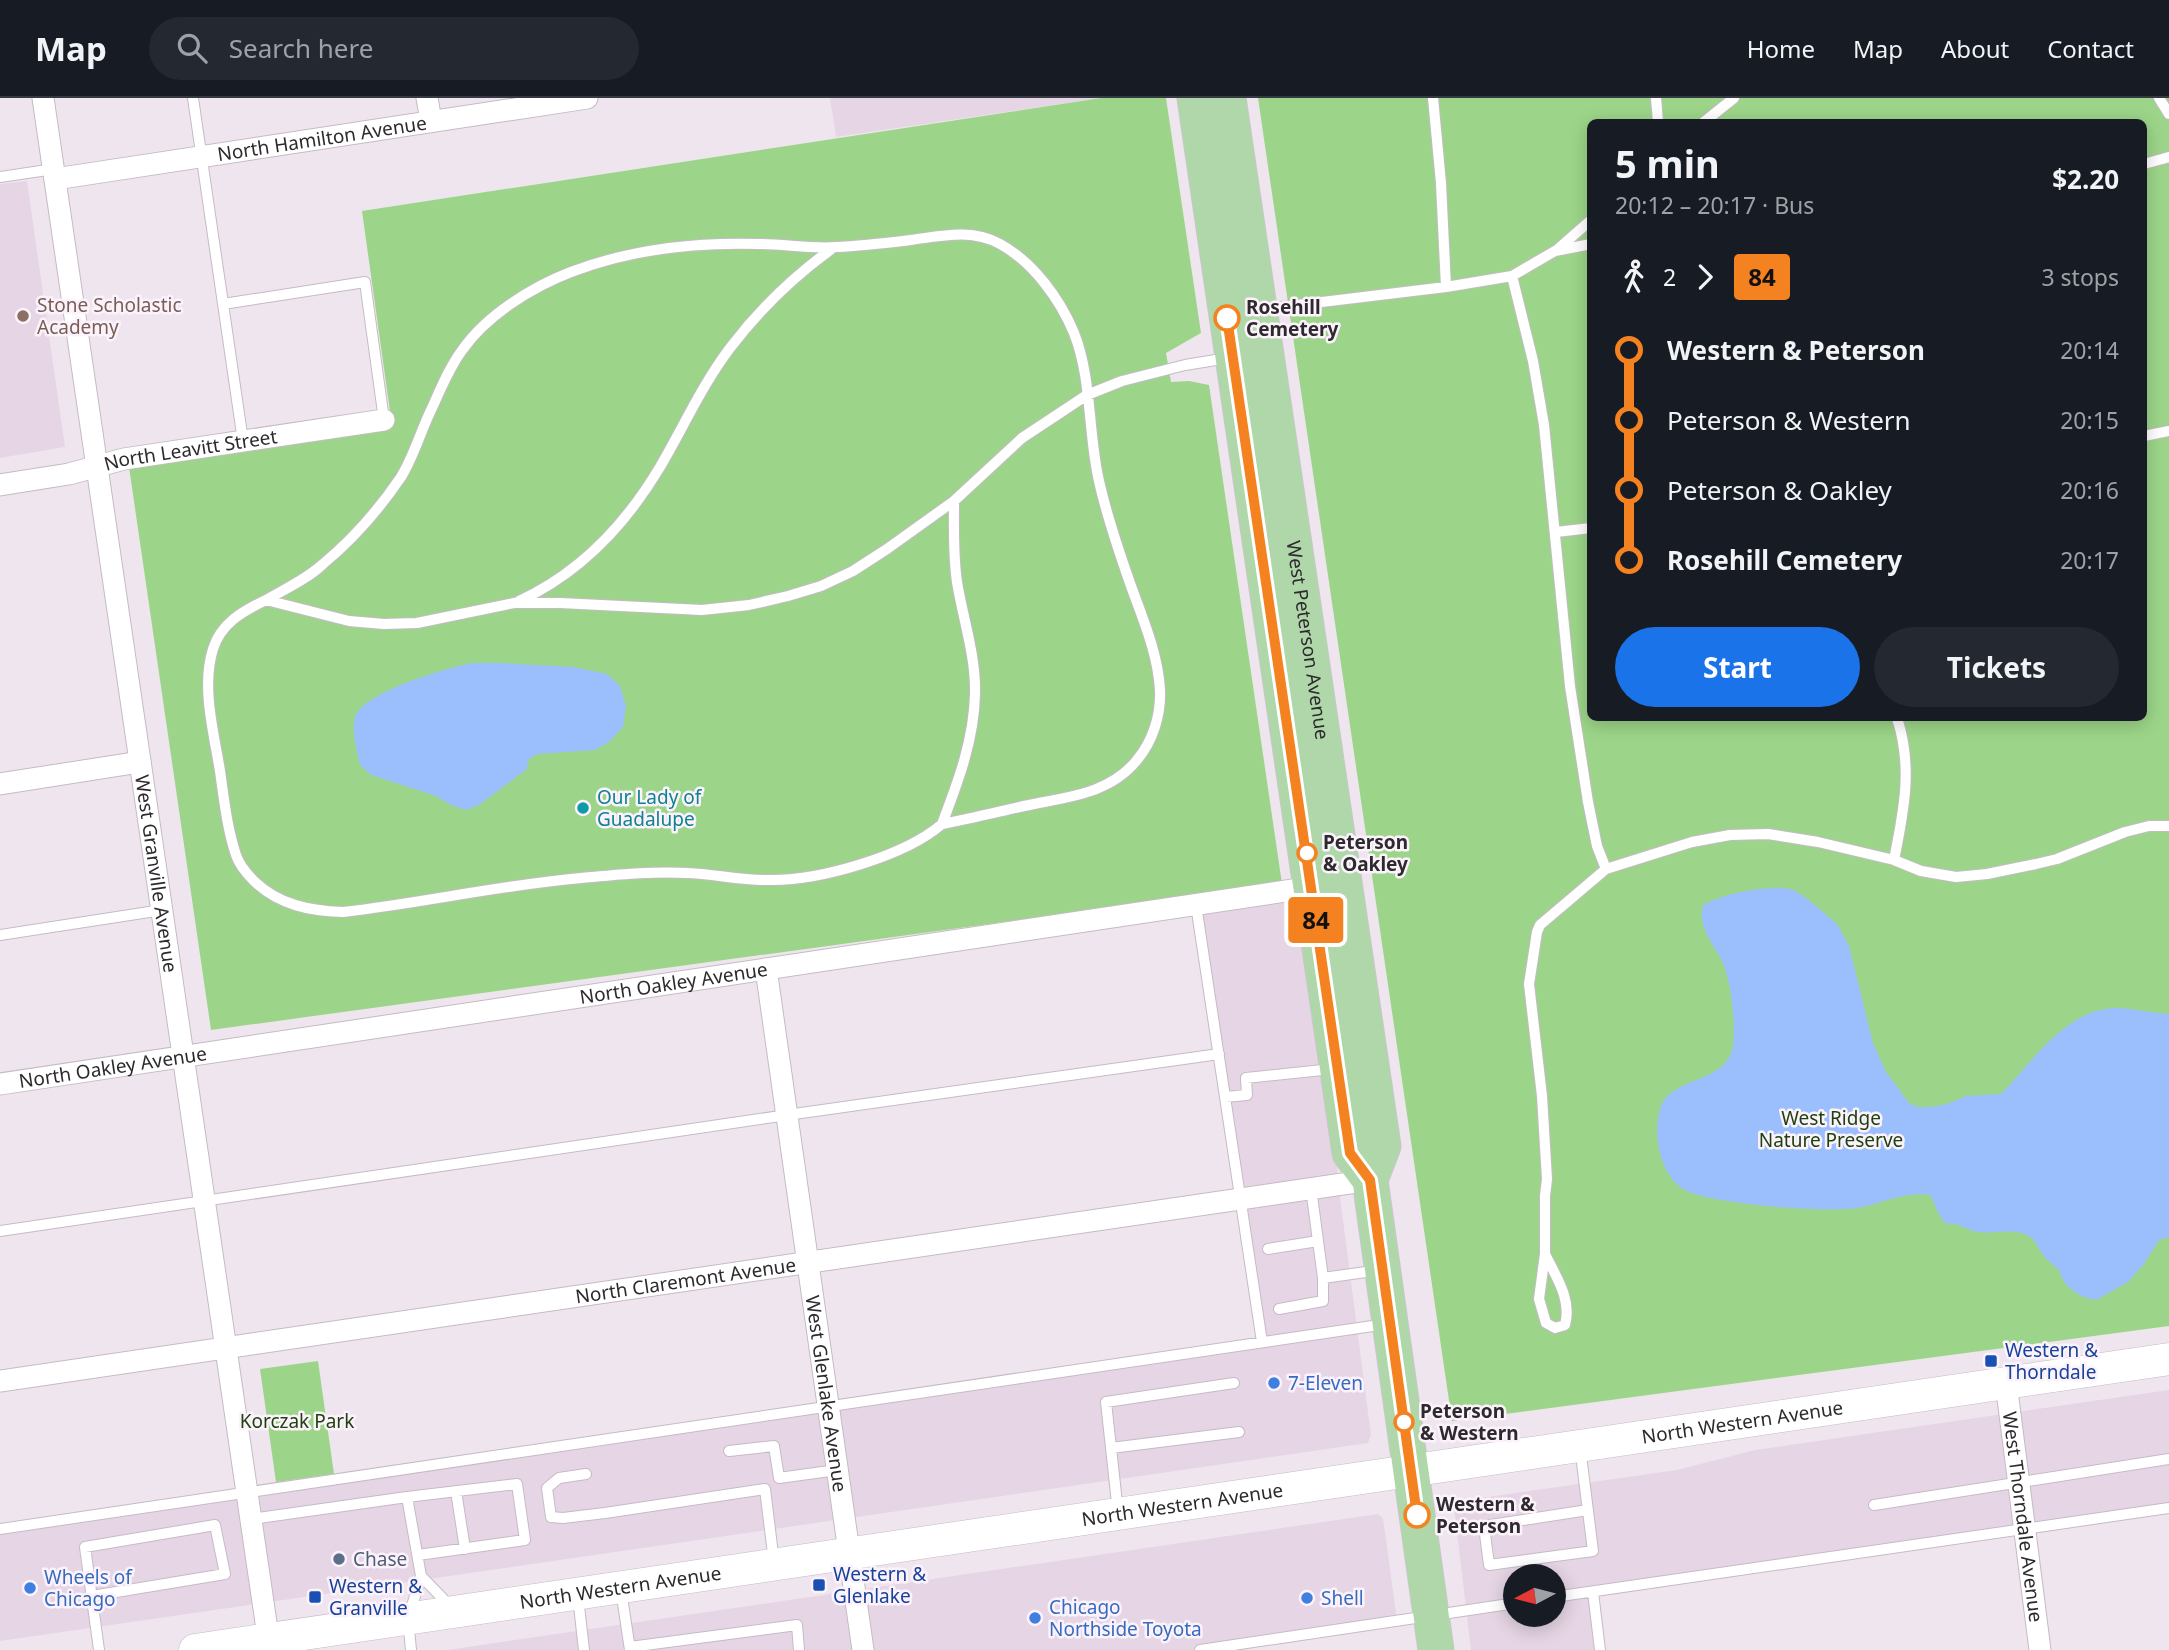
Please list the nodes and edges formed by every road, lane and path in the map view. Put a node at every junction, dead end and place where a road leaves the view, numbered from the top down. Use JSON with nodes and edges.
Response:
{"nodes":[{"id":1,"x":43,"y":98,"type":"edge"},
{"id":2,"x":193,"y":98,"type":"edge"},
{"id":3,"x":427,"y":98,"type":"edge"},
{"id":4,"x":587,"y":98,"type":"edge"},
{"id":5,"x":1195,"y":98,"type":"edge"},
{"id":6,"x":1228,"y":98,"type":"edge"},
{"id":7,"x":1433,"y":98,"type":"edge"},
{"id":8,"x":1656,"y":98,"type":"edge"},
{"id":9,"x":1734,"y":98,"type":"edge"},
{"id":10,"x":2159,"y":98,"type":"edge"},
{"id":11,"x":2169,"y":114,"type":"edge"},
{"id":12,"x":1658,"y":119,"type":"edge"},
{"id":13,"x":1708,"y":119,"type":"edge"},
{"id":14,"x":430,"y":121,"type":"junction"},
{"id":15,"x":201,"y":157,"type":"junction"},
{"id":16,"x":2169,"y":157,"type":"edge"},
{"id":17,"x":2147,"y":163,"type":"edge"},
{"id":18,"x":55,"y":174,"type":"junction"},
{"id":19,"x":0,"y":177,"type":"edge"},
{"id":20,"x":1587,"y":223,"type":"edge"},
{"id":21,"x":1587,"y":245,"type":"edge"},
{"id":22,"x":833,"y":248,"type":"junction"},
{"id":23,"x":1555,"y":251,"type":"junction"},
{"id":24,"x":1512,"y":276,"type":"junction"},
{"id":25,"x":1446,"y":287,"type":"junction"},
{"id":26,"x":223,"y":304,"type":"junction"},
{"id":27,"x":1243,"y":312,"type":"junction"},
{"id":28,"x":1249,"y":356,"type":"junction"},
{"id":29,"x":1087,"y":395,"type":"junction"},
{"id":30,"x":384,"y":420,"type":"joint"},
{"id":31,"x":2169,"y":431,"type":"edge"},
{"id":32,"x":2147,"y":435,"type":"edge"},
{"id":33,"x":243,"y":441,"type":"junction"},
{"id":34,"x":97,"y":467,"type":"junction"},
{"id":35,"x":0,"y":485,"type":"edge"},
{"id":36,"x":954,"y":501,"type":"junction"},
{"id":37,"x":1587,"y":528,"type":"edge"},
{"id":38,"x":1556,"y":532,"type":"junction"},
{"id":39,"x":266,"y":600,"type":"junction"},
{"id":40,"x":514,"y":603,"type":"junction"},
{"id":41,"x":1898,"y":721,"type":"edge"},
{"id":42,"x":141,"y":762,"type":"junction"},
{"id":43,"x":0,"y":784,"type":"edge"},
{"id":44,"x":942,"y":824,"type":"junction"},
{"id":45,"x":2169,"y":825,"type":"edge"},
{"id":46,"x":1894,"y":860,"type":"junction"},
{"id":47,"x":1606,"y":869,"type":"junction"},
{"id":48,"x":1346,"y":882,"type":"junction"},
{"id":49,"x":1311,"y":887,"type":"junction"},
{"id":50,"x":1196,"y":905,"type":"junction"},
{"id":51,"x":162,"y":910,"type":"junction"},
{"id":52,"x":0,"y":935,"type":"edge"},
{"id":53,"x":766,"y":969,"type":"junction"},
{"id":54,"x":1219,"y":1054,"type":"junction"},
{"id":55,"x":184,"y":1056,"type":"junction"},
{"id":56,"x":1338,"y":1068,"type":"junction"},
{"id":57,"x":0,"y":1084,"type":"edge"},
{"id":58,"x":1225,"y":1097,"type":"junction"},
{"id":59,"x":787,"y":1115,"type":"junction"},
{"id":60,"x":1370,"y":1180,"type":"junction"},
{"id":61,"x":1311,"y":1188,"type":"junction"},
{"id":62,"x":1241,"y":1199,"type":"junction"},
{"id":63,"x":205,"y":1200,"type":"junction"},
{"id":64,"x":0,"y":1231,"type":"edge"},
{"id":65,"x":1318,"y":1241,"type":"junction"},
{"id":66,"x":1268,"y":1249,"type":"dead end"},
{"id":67,"x":1545,"y":1254,"type":"junction"},
{"id":68,"x":808,"y":1262,"type":"junction"},
{"id":69,"x":1382,"y":1270,"type":"junction"},
{"id":70,"x":1323,"y":1279,"type":"junction"},
{"id":71,"x":1279,"y":1309,"type":"dead end"},
{"id":72,"x":1390,"y":1323,"type":"junction"},
{"id":73,"x":1262,"y":1342,"type":"junction"},
{"id":74,"x":226,"y":1348,"type":"junction"},
{"id":75,"x":2169,"y":1359,"type":"edge"},
{"id":76,"x":0,"y":1381,"type":"edge"},
{"id":77,"x":1234,"y":1383,"type":"dead end"},
{"id":78,"x":2006,"y":1384,"type":"junction"},
{"id":79,"x":828,"y":1407,"type":"junction"},
{"id":80,"x":1239,"y":1432,"type":"dead end"},
{"id":81,"x":1580,"y":1447,"type":"junction"},
{"id":82,"x":1111,"y":1448,"type":"junction"},
{"id":83,"x":729,"y":1451,"type":"dead end"},
{"id":84,"x":2169,"y":1459,"type":"edge"},
{"id":85,"x":838,"y":1471,"type":"junction"},
{"id":86,"x":1411,"y":1472,"type":"junction"},
{"id":87,"x":586,"y":1474,"type":"dead end"},
{"id":88,"x":779,"y":1478,"type":"junction"},
{"id":89,"x":2019,"y":1482,"type":"junction"},
{"id":90,"x":765,"y":1489,"type":"junction"},
{"id":91,"x":456,"y":1491,"type":"junction"},
{"id":92,"x":248,"y":1493,"type":"junction"},
{"id":93,"x":407,"y":1497,"type":"junction"},
{"id":94,"x":1874,"y":1505,"type":"dead end"},
{"id":95,"x":2169,"y":1508,"type":"edge"},
{"id":96,"x":1588,"y":1510,"type":"junction"},
{"id":97,"x":1118,"y":1515,"type":"junction"},
{"id":98,"x":251,"y":1520,"type":"junction"},
{"id":99,"x":0,"y":1529,"type":"edge"},
{"id":100,"x":2025,"y":1529,"type":"junction"},
{"id":101,"x":465,"y":1549,"type":"junction"},
{"id":102,"x":849,"y":1554,"type":"junction"},
{"id":103,"x":418,"y":1555,"type":"junction"},
{"id":104,"x":775,"y":1565,"type":"junction"},
{"id":105,"x":421,"y":1576,"type":"junction"},
{"id":106,"x":621,"y":1588,"type":"junction"},
{"id":107,"x":1593,"y":1592,"type":"junction"},
{"id":108,"x":578,"y":1594,"type":"junction"},
{"id":109,"x":1566,"y":1595,"type":"edge"},
{"id":110,"x":92,"y":1596,"type":"junction"},
{"id":111,"x":1503,"y":1605,"type":"edge"},
{"id":112,"x":456,"y":1612,"type":"junction"},
{"id":113,"x":1431,"y":1615,"type":"junction"},
{"id":114,"x":408,"y":1619,"type":"junction"},
{"id":115,"x":1291,"y":1636,"type":"junction"},
{"id":116,"x":270,"y":1645,"type":"edge"},
{"id":117,"x":1266,"y":1645,"type":"edge"},
{"id":118,"x":630,"y":1649,"type":"edge"},
{"id":119,"x":99,"y":1650,"type":"edge"},
{"id":120,"x":195,"y":1650,"type":"edge"},
{"id":121,"x":411,"y":1650,"type":"edge"},
{"id":122,"x":584,"y":1650,"type":"edge"},
{"id":123,"x":799,"y":1650,"type":"edge"},
{"id":124,"x":863,"y":1650,"type":"edge"},
{"id":125,"x":1200,"y":1650,"type":"edge"},
{"id":126,"x":1292,"y":1650,"type":"edge"},
{"id":127,"x":1436,"y":1650,"type":"edge"},
{"id":128,"x":1600,"y":1650,"type":"edge"},
{"id":129,"x":2040,"y":1650,"type":"edge"}],
"edges":[{"from":1,"to":18,"type":"street","name":"West Granville Avenue"},
{"from":2,"to":15,"type":"lane"},
{"from":3,"to":14,"type":"street"},
{"from":4,"to":14,"type":"street","name":"North Hamilton Avenue"},
{"from":5,"to":27,"type":"main road","name":"West Peterson Avenue"},
{"from":6,"to":27,"type":"main road","name":"West Peterson Avenue"},
{"from":7,"to":25,"type":"lane"},
{"from":8,"to":12,"type":"lane"},
{"from":9,"to":13,"type":"lane"},
{"from":10,"to":11,"type":"lane"},
{"from":14,"to":15,"type":"street","name":"North Hamilton Avenue"},
{"from":15,"to":18,"type":"street","name":"North Hamilton Avenue"},
{"from":15,"to":26,"type":"lane"},
{"from":16,"to":17,"type":"lane"},
{"from":18,"to":19,"type":"lane"},
{"from":18,"to":34,"type":"street","name":"West Granville Avenue"},
{"from":20,"to":23,"type":"lane"},
{"from":21,"to":23,"type":"lane"},
{"from":22,"to":29,"type":"lane"},
{"from":22,"to":39,"type":"lane"},
{"from":22,"to":40,"type":"lane"},
{"from":23,"to":24,"type":"lane"},
{"from":24,"to":25,"type":"lane"},
{"from":24,"to":38,"type":"lane"},
{"from":25,"to":27,"type":"lane"},
{"from":26,"to":30,"type":"lane"},
{"from":26,"to":33,"type":"lane"},
{"from":27,"to":28,"type":"main road","name":"West Peterson Avenue"},
{"from":28,"to":29,"type":"lane"},
{"from":28,"to":48,"type":"main road","name":"West Peterson Avenue"},
{"from":28,"to":49,"type":"main road","name":"West Peterson Avenue"},
{"from":29,"to":36,"type":"lane"},
{"from":29,"to":44,"type":"lane"},
{"from":30,"to":33,"type":"street","name":"North Leavitt Street"},
{"from":31,"to":32,"type":"lane"},
{"from":33,"to":34,"type":"street","name":"North Leavitt Street"},
{"from":34,"to":35,"type":"street","name":"North Leavitt Street"},
{"from":34,"to":42,"type":"street","name":"West Granville Avenue"},
{"from":36,"to":40,"type":"lane"},
{"from":36,"to":44,"type":"lane"},
{"from":37,"to":38,"type":"lane"},
{"from":38,"to":47,"type":"lane"},
{"from":39,"to":40,"type":"lane"},
{"from":39,"to":44,"type":"lane"},
{"from":41,"to":46,"type":"lane"},
{"from":42,"to":43,"type":"street"},
{"from":42,"to":51,"type":"street","name":"West Granville Avenue"},
{"from":45,"to":46,"type":"lane"},
{"from":46,"to":47,"type":"lane"},
{"from":47,"to":67,"type":"lane"},
{"from":48,"to":49,"type":"street","name":"North Oakley Avenue"},
{"from":48,"to":60,"type":"main road","name":"West Peterson Avenue"},
{"from":49,"to":50,"type":"street","name":"North Oakley Avenue"},
{"from":49,"to":56,"type":"main road","name":"West Peterson Avenue"},
{"from":50,"to":53,"type":"street","name":"North Oakley Avenue"},
{"from":50,"to":54,"type":"lane"},
{"from":51,"to":52,"type":"lane"},
{"from":51,"to":55,"type":"street","name":"West Granville Avenue"},
{"from":53,"to":55,"type":"street","name":"North Oakley Avenue"},
{"from":53,"to":59,"type":"street","name":"West Glenlake Avenue"},
{"from":54,"to":58,"type":"lane"},
{"from":54,"to":59,"type":"lane"},
{"from":55,"to":57,"type":"street","name":"North Oakley Avenue"},
{"from":55,"to":63,"type":"street","name":"West Granville Avenue"},
{"from":56,"to":58,"type":"lane"},
{"from":56,"to":60,"type":"main road","name":"West Peterson Avenue"},
{"from":58,"to":62,"type":"lane"},
{"from":59,"to":63,"type":"lane"},
{"from":59,"to":68,"type":"street","name":"West Glenlake Avenue"},
{"from":60,"to":61,"type":"street","name":"North Claremont Avenue"},
{"from":60,"to":69,"type":"main road","name":"West Peterson Avenue"},
{"from":61,"to":62,"type":"street","name":"North Claremont Avenue"},
{"from":61,"to":65,"type":"lane"},
{"from":62,"to":68,"type":"street","name":"North Claremont Avenue"},
{"from":62,"to":73,"type":"lane"},
{"from":63,"to":64,"type":"lane"},
{"from":63,"to":74,"type":"street","name":"West Granville Avenue"},
{"from":65,"to":66,"type":"lane"},
{"from":65,"to":70,"type":"lane"},
{"from":67,"to":67,"type":"lane"},
{"from":68,"to":74,"type":"street","name":"North Claremont Avenue"},
{"from":68,"to":79,"type":"street","name":"West Glenlake Avenue"},
{"from":69,"to":70,"type":"lane"},
{"from":69,"to":72,"type":"main road","name":"West Peterson Avenue"},
{"from":70,"to":71,"type":"lane"},
{"from":72,"to":73,"type":"lane"},
{"from":72,"to":86,"type":"main road","name":"West Peterson Avenue"},
{"from":73,"to":79,"type":"lane"},
{"from":74,"to":76,"type":"street","name":"North Claremont Avenue"},
{"from":74,"to":92,"type":"street","name":"West Granville Avenue"},
{"from":75,"to":78,"type":"main road","name":"North Western Avenue"},
{"from":77,"to":82,"type":"lane"},
{"from":78,"to":81,"type":"main road","name":"North Western Avenue"},
{"from":78,"to":89,"type":"street","name":"West Thorndale Avenue"},
{"from":79,"to":85,"type":"street","name":"West Glenlake Avenue"},
{"from":79,"to":92,"type":"lane"},
{"from":80,"to":82,"type":"lane"},
{"from":81,"to":86,"type":"main road","name":"North Western Avenue"},
{"from":81,"to":96,"type":"lane"},
{"from":82,"to":97,"type":"lane"},
{"from":83,"to":88,"type":"lane"},
{"from":84,"to":89,"type":"lane"},
{"from":85,"to":88,"type":"lane"},
{"from":85,"to":102,"type":"street","name":"West Glenlake Avenue"},
{"from":86,"to":97,"type":"main road","name":"North Western Avenue"},
{"from":86,"to":113,"type":"main road","name":"West Peterson Avenue"},
{"from":87,"to":90,"type":"lane"},
{"from":88,"to":90,"type":"lane"},
{"from":89,"to":94,"type":"lane"},
{"from":89,"to":100,"type":"street","name":"West Thorndale Avenue"},
{"from":90,"to":104,"type":"lane"},
{"from":91,"to":93,"type":"lane"},
{"from":91,"to":101,"type":"lane"},
{"from":91,"to":101,"type":"lane"},
{"from":92,"to":98,"type":"street","name":"West Granville Avenue"},
{"from":92,"to":99,"type":"lane"},
{"from":93,"to":98,"type":"lane"},
{"from":93,"to":103,"type":"lane"},
{"from":95,"to":100,"type":"lane"},
{"from":96,"to":96,"type":"lane"},
{"from":97,"to":102,"type":"main road","name":"North Western Avenue"},
{"from":98,"to":116,"type":"street","name":"West Granville Avenue"},
{"from":100,"to":107,"type":"lane"},
{"from":100,"to":129,"type":"street","name":"West Thorndale Avenue"},
{"from":101,"to":103,"type":"lane"},
{"from":102,"to":104,"type":"main road","name":"North Western Avenue"},
{"from":102,"to":124,"type":"street","name":"West Glenlake Avenue"},
{"from":103,"to":105,"type":"lane"},
{"from":104,"to":106,"type":"main road","name":"North Western Avenue"},
{"from":105,"to":112,"type":"lane"},
{"from":105,"to":114,"type":"lane"},
{"from":106,"to":108,"type":"main road","name":"North Western Avenue"},
{"from":106,"to":118,"type":"lane"},
{"from":107,"to":109,"type":"lane"},
{"from":107,"to":128,"type":"lane"},
{"from":108,"to":112,"type":"main road","name":"North Western Avenue"},
{"from":108,"to":122,"type":"lane"},
{"from":110,"to":110,"type":"lane"},
{"from":110,"to":119,"type":"lane"},
{"from":111,"to":113,"type":"lane"},
{"from":112,"to":114,"type":"main road","name":"North Western Avenue"},
{"from":113,"to":115,"type":"lane"},
{"from":113,"to":127,"type":"main road","name":"West Peterson Avenue"},
{"from":114,"to":116,"type":"main road","name":"North Western Avenue"},
{"from":114,"to":121,"type":"lane"},
{"from":115,"to":117,"type":"lane"},
{"from":115,"to":126,"type":"lane"},
{"from":116,"to":120,"type":"main road","name":"North Western Avenue"},
{"from":117,"to":125,"type":"lane"},
{"from":118,"to":123,"type":"lane"}]}
